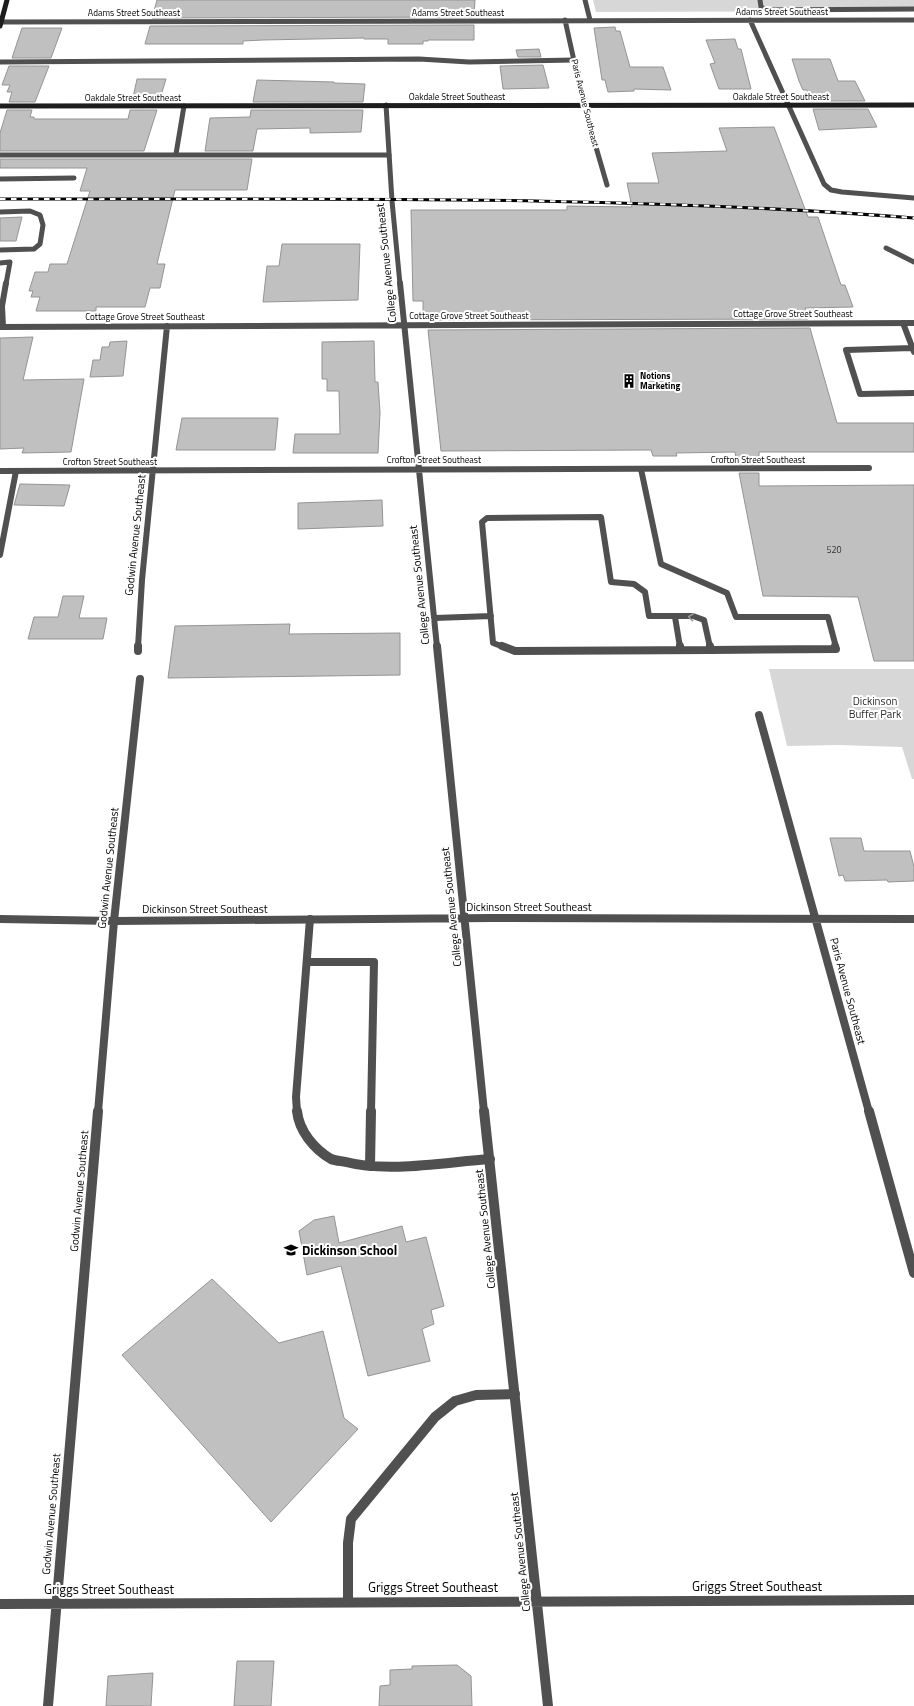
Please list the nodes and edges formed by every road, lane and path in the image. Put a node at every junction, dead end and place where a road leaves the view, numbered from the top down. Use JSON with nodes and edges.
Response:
{"nodes":[{"id":1,"x":7,"y":0,"type":"edge"},
{"id":2,"x":586,"y":0,"type":"edge"},
{"id":3,"x":760,"y":0,"type":"edge"},
{"id":4,"x":914,"y":9,"type":"edge"},
{"id":5,"x":566,"y":20,"type":"junction"},
{"id":6,"x":590,"y":20,"type":"junction"},
{"id":7,"x":750,"y":20,"type":"junction"},
{"id":8,"x":914,"y":20,"type":"edge"},
{"id":9,"x":1,"y":24,"type":"edge"},
{"id":10,"x":574,"y":60,"type":"junction"},
{"id":11,"x":0,"y":62,"type":"edge"},
{"id":12,"x":386,"y":105,"type":"junction"},
{"id":13,"x":789,"y":105,"type":"junction"},
{"id":14,"x":914,"y":105,"type":"edge"},
{"id":15,"x":0,"y":106,"type":"edge"},
{"id":16,"x":184,"y":106,"type":"junction"},
{"id":17,"x":584,"y":106,"type":"junction"},
{"id":18,"x":176,"y":154,"type":"junction"},
{"id":19,"x":0,"y":155,"type":"edge"},
{"id":20,"x":389,"y":155,"type":"junction"},
{"id":21,"x":74,"y":178,"type":"dead end"},
{"id":22,"x":0,"y":179,"type":"edge"},
{"id":23,"x":607,"y":185,"type":"dead end"},
{"id":24,"x":914,"y":198,"type":"edge"},
{"id":25,"x":0,"y":212,"type":"edge"},
{"id":26,"x":886,"y":248,"type":"dead end"},
{"id":27,"x":0,"y":250,"type":"edge"},
{"id":28,"x":914,"y":262,"type":"edge"},
{"id":29,"x":0,"y":263,"type":"edge"},
{"id":30,"x":914,"y":322,"type":"edge"},
{"id":31,"x":903,"y":323,"type":"junction"},
{"id":32,"x":405,"y":325,"type":"junction"},
{"id":33,"x":167,"y":326,"type":"junction"},
{"id":34,"x":1,"y":327,"type":"edge"},
{"id":35,"x":913,"y":350,"type":"edge"},
{"id":36,"x":914,"y":393,"type":"edge"},
{"id":37,"x":869,"y":468,"type":"dead end"},
{"id":38,"x":419,"y":469,"type":"junction"},
{"id":39,"x":641,"y":469,"type":"junction"},
{"id":40,"x":16,"y":471,"type":"junction"},
{"id":41,"x":153,"y":471,"type":"junction"},
{"id":42,"x":0,"y":472,"type":"edge"},
{"id":43,"x":0,"y":555,"type":"edge"},
{"id":44,"x":490,"y":616,"type":"junction"},
{"id":45,"x":675,"y":616,"type":"junction"},
{"id":46,"x":435,"y":618,"type":"junction"},
{"id":47,"x":681,"y":650,"type":"junction"},
{"id":48,"x":712,"y":650,"type":"junction"},
{"id":49,"x":138,"y":651,"type":"dead end"},
{"id":50,"x":140,"y":679,"type":"dead end"},
{"id":51,"x":759,"y":715,"type":"dead end"},
{"id":52,"x":464,"y":918,"type":"junction"},
{"id":53,"x":0,"y":919,"type":"edge"},
{"id":54,"x":310,"y":919,"type":"junction"},
{"id":55,"x":816,"y":919,"type":"junction"},
{"id":56,"x":914,"y":919,"type":"edge"},
{"id":57,"x":114,"y":921,"type":"junction"},
{"id":58,"x":307,"y":962,"type":"junction"},
{"id":59,"x":490,"y":1159,"type":"junction"},
{"id":60,"x":370,"y":1166,"type":"junction"},
{"id":61,"x":914,"y":1273,"type":"edge"},
{"id":62,"x":515,"y":1394,"type":"junction"},
{"id":63,"x":537,"y":1600,"type":"junction"},
{"id":64,"x":914,"y":1600,"type":"edge"},
{"id":65,"x":348,"y":1602,"type":"junction"},
{"id":66,"x":0,"y":1604,"type":"edge"},
{"id":67,"x":56,"y":1604,"type":"junction"},
{"id":68,"x":48,"y":1706,"type":"edge"},
{"id":69,"x":548,"y":1706,"type":"edge"}],
"edges":[{"from":1,"to":9,"type":"street"},
{"from":2,"to":6,"type":"street"},
{"from":3,"to":4,"type":"street"},
{"from":5,"to":6,"type":"street","name":"Adams Street Southeast"},
{"from":5,"to":9,"type":"street","name":"Adams Street Southeast"},
{"from":5,"to":10,"type":"street","name":"Paris Avenue Southeast"},
{"from":6,"to":7,"type":"street","name":"Adams Street Southeast"},
{"from":7,"to":8,"type":"street","name":"Adams Street Southeast"},
{"from":7,"to":13,"type":"street"},
{"from":10,"to":11,"type":"street"},
{"from":10,"to":17,"type":"street","name":"Paris Avenue Southeast"},
{"from":12,"to":16,"type":"street","name":"Oakdale Street Southeast"},
{"from":12,"to":17,"type":"street","name":"Oakdale Street Southeast"},
{"from":12,"to":20,"type":"street","name":"College Avenue Southeast"},
{"from":13,"to":14,"type":"street","name":"Oakdale Street Southeast"},
{"from":13,"to":17,"type":"street","name":"Oakdale Street Southeast"},
{"from":13,"to":24,"type":"street"},
{"from":15,"to":16,"type":"street","name":"Oakdale Street Southeast"},
{"from":16,"to":18,"type":"street"},
{"from":17,"to":23,"type":"street","name":"Paris Avenue Southeast"},
{"from":18,"to":19,"type":"street"},
{"from":18,"to":20,"type":"street"},
{"from":20,"to":32,"type":"street","name":"College Avenue Southeast"},
{"from":21,"to":22,"type":"street"},
{"from":25,"to":27,"type":"street"},
{"from":26,"to":28,"type":"street"},
{"from":29,"to":34,"type":"street"},
{"from":30,"to":31,"type":"street","name":"Cottage Grove Street Southeast"},
{"from":31,"to":32,"type":"street","name":"Cottage Grove Street Southeast"},
{"from":31,"to":35,"type":"street"},
{"from":32,"to":33,"type":"street","name":"Cottage Grove Street Southeast"},
{"from":32,"to":38,"type":"street","name":"College Avenue Southeast"},
{"from":33,"to":34,"type":"street","name":"Cottage Grove Street Southeast"},
{"from":33,"to":41,"type":"street","name":"Godwin Avenue Southeast"},
{"from":35,"to":36,"type":"street"},
{"from":37,"to":39,"type":"street","name":"Crofton Street Southeast"},
{"from":38,"to":39,"type":"street","name":"Crofton Street Southeast"},
{"from":38,"to":41,"type":"street","name":"Crofton Street Southeast"},
{"from":38,"to":46,"type":"street","name":"College Avenue Southeast"},
{"from":39,"to":48,"type":"street"},
{"from":40,"to":41,"type":"street","name":"Crofton Street Southeast"},
{"from":40,"to":42,"type":"street","name":"Crofton Street Southeast"},
{"from":40,"to":43,"type":"street"},
{"from":41,"to":49,"type":"street","name":"Godwin Avenue Southeast"},
{"from":44,"to":45,"type":"street"},
{"from":44,"to":46,"type":"street"},
{"from":44,"to":47,"type":"street"},
{"from":45,"to":47,"type":"street"},
{"from":48,"to":45,"type":"street","one_way":true},
{"from":46,"to":52,"type":"street","name":"College Avenue Southeast"},
{"from":47,"to":48,"type":"street"},
{"from":50,"to":57,"type":"street","name":"Godwin Avenue Southeast"},
{"from":51,"to":55,"type":"street","name":"Paris Avenue Southeast"},
{"from":52,"to":54,"type":"street","name":"Dickinson Street Southeast"},
{"from":52,"to":55,"type":"street","name":"Dickinson Street Southeast"},
{"from":52,"to":59,"type":"street","name":"College Avenue Southeast"},
{"from":53,"to":57,"type":"street","name":"Dickinson Street Southeast"},
{"from":54,"to":57,"type":"street","name":"Dickinson Street Southeast"},
{"from":54,"to":58,"type":"street"},
{"from":55,"to":56,"type":"street","name":"Dickinson Street Southeast"},
{"from":55,"to":61,"type":"street","name":"Paris Avenue Southeast"},
{"from":57,"to":67,"type":"street","name":"Godwin Avenue Southeast"},
{"from":58,"to":60,"type":"street"},
{"from":58,"to":60,"type":"street"},
{"from":59,"to":60,"type":"street"},
{"from":59,"to":62,"type":"street","name":"College Avenue Southeast"},
{"from":62,"to":63,"type":"street","name":"College Avenue Southeast"},
{"from":62,"to":65,"type":"street"},
{"from":63,"to":64,"type":"street","name":"Griggs Street Southeast"},
{"from":63,"to":65,"type":"street","name":"Griggs Street Southeast"},
{"from":63,"to":69,"type":"street","name":"College Avenue Southeast"},
{"from":65,"to":67,"type":"street","name":"Griggs Street Southeast"},
{"from":66,"to":67,"type":"street","name":"Griggs Street Southeast"},
{"from":67,"to":68,"type":"street","name":"Godwin Avenue Southeast"}]}
